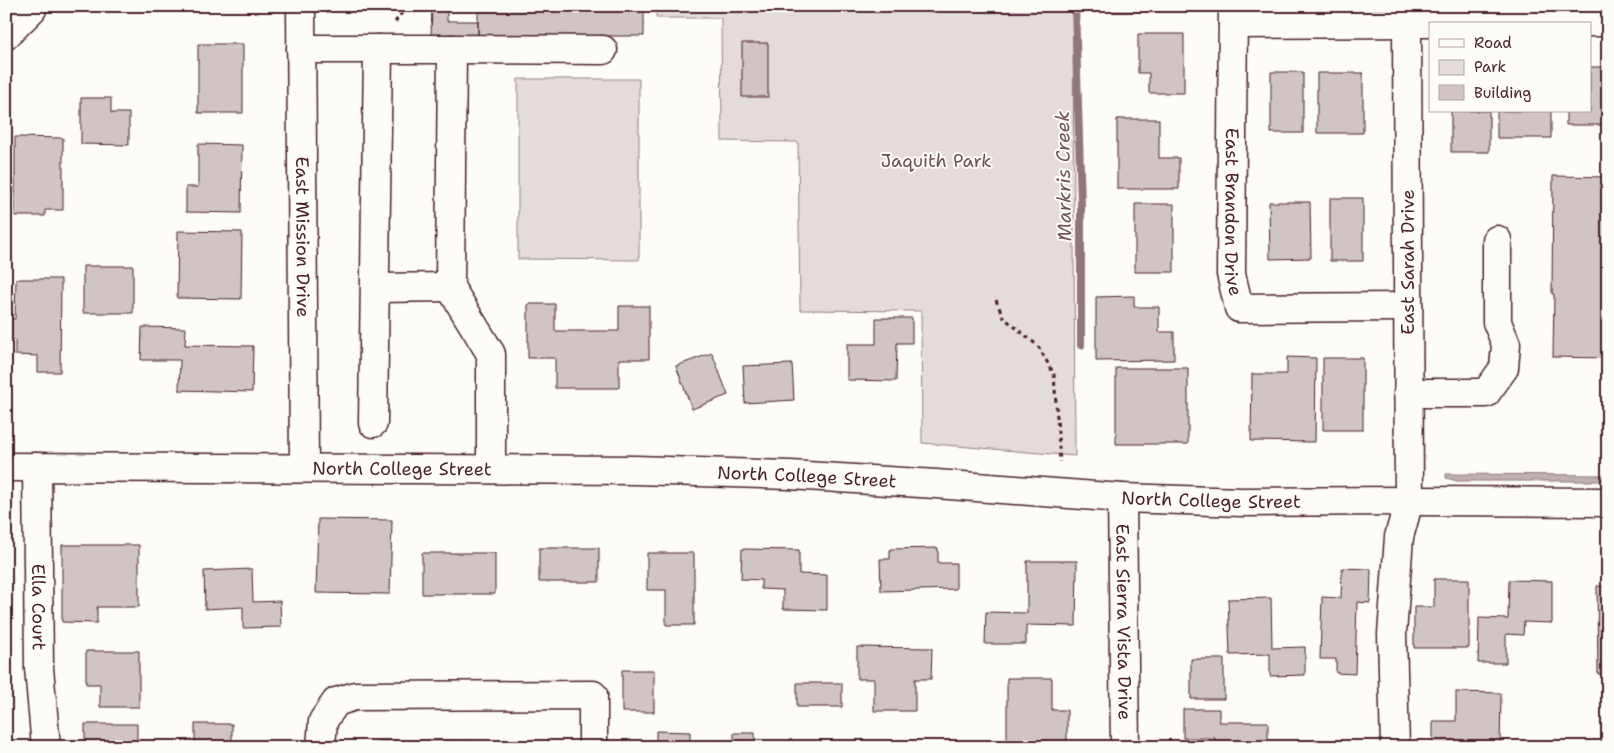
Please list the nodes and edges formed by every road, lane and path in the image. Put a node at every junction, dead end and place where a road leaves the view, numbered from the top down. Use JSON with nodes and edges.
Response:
{"nodes":[{"id":1,"x":301,"y":6,"type":"edge"},
{"id":2,"x":32,"y":8,"type":"edge"},
{"id":3,"x":1233,"y":15,"type":"edge"},
{"id":4,"x":1592,"y":22,"type":"edge"},
{"id":5,"x":1608,"y":22,"type":"edge"},
{"id":6,"x":1407,"y":23,"type":"junction"},
{"id":7,"x":1429,"y":23,"type":"edge"},
{"id":8,"x":6,"y":35,"type":"edge"},
{"id":9,"x":301,"y":49,"type":"junction"},
{"id":10,"x":378,"y":49,"type":"junction"},
{"id":11,"x":452,"y":49,"type":"junction"},
{"id":12,"x":604,"y":50,"type":"dead end"},
{"id":13,"x":1497,"y":240,"type":"dead end"},
{"id":14,"x":450,"y":286,"type":"junction"},
{"id":15,"x":376,"y":288,"type":"junction"},
{"id":16,"x":996,"y":300,"type":"dead end"},
{"id":17,"x":1408,"y":307,"type":"junction"},
{"id":18,"x":1408,"y":394,"type":"junction"},
{"id":19,"x":373,"y":423,"type":"dead end"},
{"id":20,"x":1060,"y":462,"type":"dead end"},
{"id":21,"x":6,"y":467,"type":"edge"},
{"id":22,"x":37,"y":467,"type":"junction"},
{"id":23,"x":304,"y":468,"type":"junction"},
{"id":24,"x":491,"y":469,"type":"junction"},
{"id":25,"x":1122,"y":498,"type":"junction"},
{"id":26,"x":1409,"y":501,"type":"junction"},
{"id":27,"x":1608,"y":502,"type":"edge"},
{"id":28,"x":46,"y":747,"type":"edge"},
{"id":29,"x":321,"y":747,"type":"edge"},
{"id":30,"x":593,"y":747,"type":"edge"},
{"id":31,"x":1125,"y":747,"type":"edge"},
{"id":32,"x":1395,"y":747,"type":"edge"}],
"edges":[{"from":1,"to":9,"type":"street","name":"East Mission Drive"},
{"from":2,"to":8,"type":"street"},
{"from":3,"to":6,"type":"street"},
{"from":3,"to":17,"type":"street","name":"East Brandon Drive"},
{"from":4,"to":5,"type":"street"},
{"from":6,"to":7,"type":"street"},
{"from":6,"to":17,"type":"street","name":"East Sarah Drive"},
{"from":9,"to":10,"type":"street"},
{"from":9,"to":23,"type":"street","name":"East Mission Drive"},
{"from":10,"to":11,"type":"street"},
{"from":10,"to":15,"type":"street"},
{"from":11,"to":12,"type":"street"},
{"from":11,"to":14,"type":"street"},
{"from":13,"to":18,"type":"street"},
{"from":14,"to":15,"type":"street"},
{"from":14,"to":24,"type":"street"},
{"from":15,"to":19,"type":"street"},
{"from":16,"to":20,"type":"path"},
{"from":17,"to":18,"type":"street","name":"East Sarah Drive"},
{"from":18,"to":26,"type":"street","name":"East Sarah Drive"},
{"from":21,"to":22,"type":"street","name":"North College Street"},
{"from":22,"to":23,"type":"street","name":"North College Street"},
{"from":22,"to":28,"type":"street","name":"Ella Court"},
{"from":23,"to":24,"type":"street","name":"North College Street"},
{"from":24,"to":25,"type":"street","name":"North College Street"},
{"from":25,"to":26,"type":"street","name":"North College Street"},
{"from":25,"to":31,"type":"street","name":"East Sierra Vista Drive"},
{"from":26,"to":27,"type":"street","name":"North College Street"},
{"from":26,"to":32,"type":"street","name":"East Sarah Drive"},
{"from":29,"to":30,"type":"street"}]}
